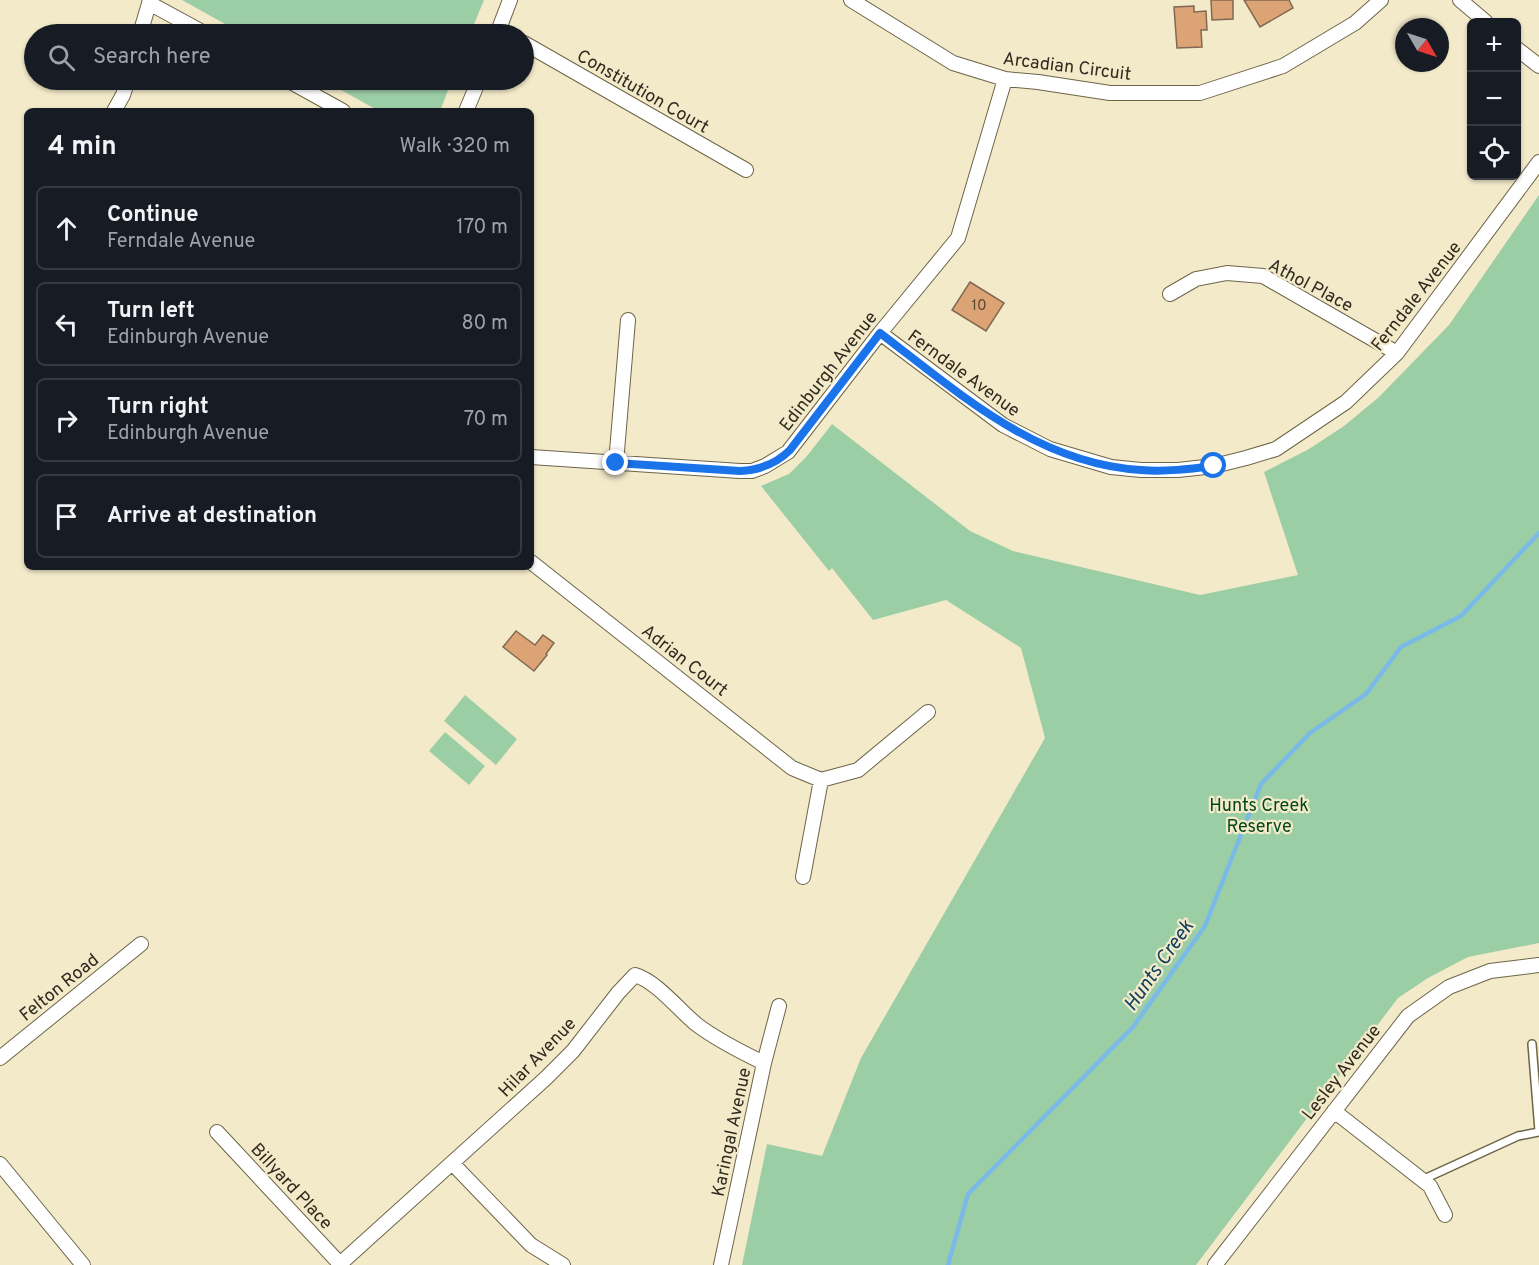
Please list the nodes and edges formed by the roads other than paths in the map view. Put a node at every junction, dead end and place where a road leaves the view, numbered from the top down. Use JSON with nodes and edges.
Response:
{"nodes":[{"id":1,"x":510,"y":0,"type":"edge"},
{"id":2,"x":851,"y":0,"type":"edge"},
{"id":3,"x":1381,"y":0,"type":"edge"},
{"id":4,"x":1460,"y":0,"type":"edge"},
{"id":5,"x":149,"y":1,"type":"edge"},
{"id":6,"x":1481,"y":18,"type":"edge"},
{"id":7,"x":143,"y":24,"type":"edge"},
{"id":8,"x":189,"y":24,"type":"edge"},
{"id":9,"x":504,"y":24,"type":"edge"},
{"id":10,"x":534,"y":49,"type":"edge"},
{"id":11,"x":1521,"y":52,"type":"edge"},
{"id":12,"x":1539,"y":66,"type":"edge"},
{"id":13,"x":1005,"y":79,"type":"junction"},
{"id":14,"x":125,"y":90,"type":"edge"},
{"id":15,"x":305,"y":90,"type":"edge"},
{"id":16,"x":475,"y":90,"type":"edge"},
{"id":17,"x":116,"y":108,"type":"edge"},
{"id":18,"x":338,"y":108,"type":"edge"},
{"id":19,"x":467,"y":108,"type":"edge"},
{"id":20,"x":1539,"y":162,"type":"edge"},
{"id":21,"x":746,"y":170,"type":"dead end"},
{"id":22,"x":1170,"y":294,"type":"dead end"},
{"id":23,"x":628,"y":320,"type":"dead end"},
{"id":24,"x":880,"y":333,"type":"junction"},
{"id":25,"x":1397,"y":354,"type":"junction"},
{"id":26,"x":534,"y":457,"type":"edge"},
{"id":27,"x":616,"y":463,"type":"junction"},
{"id":28,"x":534,"y":564,"type":"edge"},
{"id":29,"x":928,"y":712,"type":"dead end"},
{"id":30,"x":821,"y":780,"type":"junction"},
{"id":31,"x":803,"y":877,"type":"dead end"},
{"id":32,"x":141,"y":944,"type":"dead end"},
{"id":33,"x":1539,"y":965,"type":"edge"},
{"id":34,"x":779,"y":1006,"type":"dead end"},
{"id":35,"x":1532,"y":1044,"type":"dead end"},
{"id":36,"x":0,"y":1059,"type":"edge"},
{"id":37,"x":764,"y":1063,"type":"junction"},
{"id":38,"x":1334,"y":1111,"type":"junction"},
{"id":39,"x":1539,"y":1131,"type":"edge"},
{"id":40,"x":217,"y":1132,"type":"dead end"},
{"id":41,"x":452,"y":1163,"type":"junction"},
{"id":42,"x":0,"y":1164,"type":"edge"},
{"id":43,"x":1422,"y":1180,"type":"junction"},
{"id":44,"x":1445,"y":1215,"type":"dead end"},
{"id":45,"x":340,"y":1264,"type":"edge"},
{"id":46,"x":83,"y":1265,"type":"edge"},
{"id":47,"x":562,"y":1265,"type":"edge"},
{"id":48,"x":721,"y":1265,"type":"edge"},
{"id":49,"x":1215,"y":1265,"type":"edge"}],
"edges":[{"from":1,"to":9,"type":"street"},
{"from":2,"to":13,"type":"street","name":"Arcadian Circuit"},
{"from":3,"to":13,"type":"street","name":"Arcadian Circuit"},
{"from":4,"to":6,"type":"street"},
{"from":5,"to":7,"type":"street"},
{"from":5,"to":8,"type":"street"},
{"from":10,"to":21,"type":"street","name":"Constitution Court"},
{"from":11,"to":12,"type":"street"},
{"from":13,"to":24,"type":"street","name":"Edinburgh Avenue"},
{"from":14,"to":17,"type":"street"},
{"from":15,"to":18,"type":"street"},
{"from":16,"to":19,"type":"street"},
{"from":20,"to":25,"type":"street","name":"Ferndale Avenue"},
{"from":22,"to":25,"type":"street","name":"Athol Place"},
{"from":23,"to":27,"type":"street"},
{"from":24,"to":25,"type":"street","name":"Ferndale Avenue"},
{"from":24,"to":27,"type":"street","name":"Edinburgh Avenue"},
{"from":26,"to":27,"type":"street","name":"Edinburgh Avenue"},
{"from":28,"to":30,"type":"street","name":"Adrian Court"},
{"from":29,"to":30,"type":"street"},
{"from":30,"to":31,"type":"street"},
{"from":32,"to":36,"type":"street","name":"Felton Road"},
{"from":33,"to":38,"type":"street","name":"Lesley Avenue"},
{"from":34,"to":37,"type":"street","name":"Karingal Avenue"},
{"from":35,"to":39,"type":"lane"},
{"from":37,"to":41,"type":"street","name":"Hilar Avenue"},
{"from":37,"to":48,"type":"street","name":"Karingal Avenue"},
{"from":38,"to":43,"type":"street"},
{"from":38,"to":49,"type":"street","name":"Lesley Avenue"},
{"from":39,"to":43,"type":"lane"},
{"from":40,"to":45,"type":"street","name":"Billyard Place"},
{"from":41,"to":45,"type":"street","name":"Hilar Avenue"},
{"from":41,"to":47,"type":"street"},
{"from":42,"to":46,"type":"street"},
{"from":43,"to":44,"type":"street"}]}
